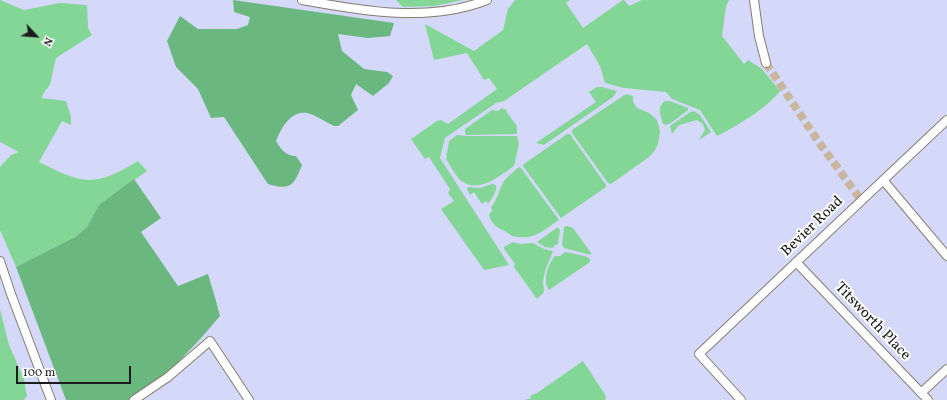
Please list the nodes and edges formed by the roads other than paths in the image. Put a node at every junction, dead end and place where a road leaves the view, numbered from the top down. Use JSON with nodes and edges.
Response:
{"nodes":[{"id":1,"x":302,"y":0,"type":"edge"},
{"id":2,"x":487,"y":0,"type":"edge"},
{"id":3,"x":754,"y":0,"type":"edge"},
{"id":4,"x":766,"y":63,"type":"tunnel mouth"},
{"id":5,"x":947,"y":120,"type":"edge"},
{"id":6,"x":883,"y":180,"type":"junction"},
{"id":7,"x":947,"y":256,"type":"edge"},
{"id":8,"x":0,"y":261,"type":"edge"},
{"id":9,"x":796,"y":262,"type":"junction"},
{"id":10,"x":947,"y":369,"type":"edge"},
{"id":11,"x":922,"y":393,"type":"junction"},
{"id":12,"x":51,"y":400,"type":"edge"},
{"id":13,"x":134,"y":400,"type":"edge"},
{"id":14,"x":249,"y":400,"type":"edge"},
{"id":15,"x":741,"y":400,"type":"edge"},
{"id":16,"x":928,"y":400,"type":"edge"}],
"edges":[{"from":1,"to":2,"type":"street"},
{"from":3,"to":4,"type":"street"},
{"from":5,"to":6,"type":"street","name":"Bevier Road"},
{"from":6,"to":7,"type":"street"},
{"from":6,"to":9,"type":"street","name":"Bevier Road"},
{"from":8,"to":12,"type":"street"},
{"from":9,"to":11,"type":"street","name":"Titsworth Place"},
{"from":9,"to":15,"type":"street","name":"Bevier Road"},
{"from":10,"to":11,"type":"street"},
{"from":11,"to":16,"type":"street","name":"Titsworth Place"},
{"from":13,"to":14,"type":"street"}]}
